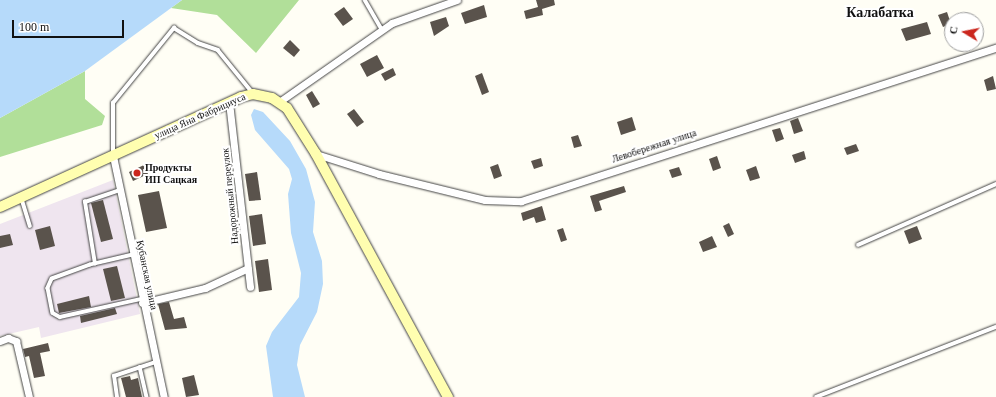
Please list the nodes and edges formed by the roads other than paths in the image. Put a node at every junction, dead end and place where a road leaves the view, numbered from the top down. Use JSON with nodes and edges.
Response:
{"nodes":[{"id":1,"x":365,"y":0,"type":"edge"},
{"id":2,"x":457,"y":0,"type":"edge"},
{"id":3,"x":382,"y":29,"type":"junction"},
{"id":4,"x":996,"y":48,"type":"edge"},
{"id":5,"x":253,"y":94,"type":"junction"},
{"id":6,"x":229,"y":102,"type":"junction"},
{"id":7,"x":280,"y":102,"type":"junction"},
{"id":8,"x":316,"y":154,"type":"junction"},
{"id":9,"x":113,"y":156,"type":"junction"},
{"id":10,"x":996,"y":184,"type":"edge"},
{"id":11,"x":120,"y":190,"type":"junction"},
{"id":12,"x":21,"y":198,"type":"junction"},
{"id":13,"x":0,"y":207,"type":"edge"},
{"id":14,"x":30,"y":226,"type":"dead end"},
{"id":15,"x":858,"y":245,"type":"dead end"},
{"id":16,"x":132,"y":255,"type":"junction"},
{"id":17,"x":95,"y":264,"type":"junction"},
{"id":18,"x":248,"y":268,"type":"junction"},
{"id":19,"x":250,"y":287,"type":"dead end"},
{"id":20,"x":142,"y":301,"type":"junction"},
{"id":21,"x":996,"y":327,"type":"edge"},
{"id":22,"x":0,"y":341,"type":"edge"},
{"id":23,"x":156,"y":362,"type":"junction"},
{"id":24,"x":140,"y":367,"type":"junction"},
{"id":25,"x":29,"y":397,"type":"edge"},
{"id":26,"x":117,"y":397,"type":"edge"},
{"id":27,"x":147,"y":397,"type":"edge"},
{"id":28,"x":164,"y":397,"type":"edge"},
{"id":29,"x":448,"y":397,"type":"edge"},
{"id":30,"x":816,"y":397,"type":"edge"}],
"edges":[{"from":1,"to":3,"type":"lane"},
{"from":2,"to":3,"type":"street"},
{"from":3,"to":7,"type":"street"},
{"from":4,"to":8,"type":"street","name":"Левобережная улица"},
{"from":5,"to":6,"type":"street","name":"улица Яна Фабрициуса"},
{"from":5,"to":7,"type":"street","name":"улица Яна Фабрициуса"},
{"from":5,"to":9,"type":"lane"},
{"from":6,"to":9,"type":"street","name":"улица Яна Фабрициуса"},
{"from":6,"to":18,"type":"street","name":"Надорожный переулок"},
{"from":7,"to":8,"type":"street"},
{"from":8,"to":29,"type":"street"},
{"from":9,"to":11,"type":"street","name":"Кубанская улица"},
{"from":9,"to":12,"type":"street","name":"улица Яна Фабрициуса"},
{"from":10,"to":15,"type":"lane"},
{"from":11,"to":16,"type":"street","name":"Кубанская улица"},
{"from":11,"to":17,"type":"lane"},
{"from":12,"to":13,"type":"street","name":"улица Яна Фабрициуса"},
{"from":12,"to":14,"type":"lane"},
{"from":16,"to":17,"type":"lane"},
{"from":16,"to":20,"type":"street","name":"Кубанская улица"},
{"from":17,"to":20,"type":"lane"},
{"from":18,"to":19,"type":"street","name":"Надорожный переулок"},
{"from":18,"to":20,"type":"street"},
{"from":20,"to":23,"type":"street","name":"Кубанская улица"},
{"from":21,"to":30,"type":"lane"},
{"from":22,"to":25,"type":"street"},
{"from":23,"to":24,"type":"lane"},
{"from":23,"to":28,"type":"street","name":"Кубанская улица"},
{"from":24,"to":26,"type":"lane"},
{"from":24,"to":27,"type":"lane"}]}
